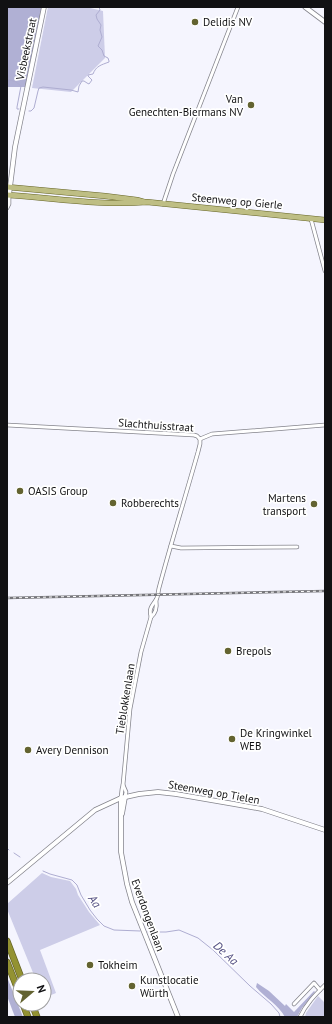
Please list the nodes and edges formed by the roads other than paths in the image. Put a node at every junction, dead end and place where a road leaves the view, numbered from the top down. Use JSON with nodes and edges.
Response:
{"nodes":[{"id":1,"x":44,"y":7,"type":"edge"},
{"id":2,"x":238,"y":7,"type":"edge"},
{"id":3,"x":305,"y":7,"type":"edge"},
{"id":4,"x":325,"y":22,"type":"edge"},
{"id":5,"x":8,"y":187,"type":"edge"},
{"id":6,"x":8,"y":195,"type":"edge"},
{"id":7,"x":147,"y":202,"type":"junction"},
{"id":8,"x":163,"y":204,"type":"junction"},
{"id":9,"x":7,"y":208,"type":"edge"},
{"id":10,"x":311,"y":218,"type":"junction"},
{"id":11,"x":325,"y":220,"type":"edge"},
{"id":12,"x":325,"y":271,"type":"edge"},
{"id":13,"x":7,"y":425,"type":"edge"},
{"id":14,"x":325,"y":426,"type":"edge"},
{"id":15,"x":200,"y":439,"type":"junction"},
{"id":16,"x":171,"y":546,"type":"junction"},
{"id":17,"x":297,"y":546,"type":"dead end"},
{"id":18,"x":123,"y":797,"type":"junction"},
{"id":19,"x":325,"y":830,"type":"edge"},
{"id":20,"x":7,"y":883,"type":"edge"},
{"id":21,"x":7,"y":941,"type":"edge"},
{"id":22,"x":7,"y":962,"type":"edge"},
{"id":23,"x":19,"y":972,"type":"edge"},
{"id":24,"x":12,"y":975,"type":"edge"},
{"id":25,"x":325,"y":985,"type":"edge"},
{"id":26,"x":320,"y":990,"type":"junction"},
{"id":27,"x":294,"y":1004,"type":"dead end"},
{"id":28,"x":178,"y":1017,"type":"edge"},
{"id":29,"x":300,"y":1017,"type":"edge"}],
"edges":[{"from":1,"to":5,"type":"street","name":"Visbeekstraat"},
{"from":2,"to":8,"type":"street"},
{"from":3,"to":4,"type":"street"},
{"from":5,"to":6,"type":"street","name":"Visbeekstraat"},
{"from":5,"to":7,"type":"main road","name":"Steenweg op Gierle"},
{"from":6,"to":7,"type":"main road","name":"Steenweg op Gierle"},
{"from":6,"to":9,"type":"street"},
{"from":7,"to":8,"type":"main road","name":"Steenweg op Gierle"},
{"from":8,"to":10,"type":"main road","name":"Steenweg op Gierle"},
{"from":10,"to":11,"type":"main road","name":"Steenweg op Gierle"},
{"from":10,"to":12,"type":"street"},
{"from":13,"to":15,"type":"street","name":"Slachthuisstraat"},
{"from":14,"to":15,"type":"street","name":"Slachthuisstraat"},
{"from":15,"to":16,"type":"street","name":"Tieblokkenlaan"},
{"from":16,"to":17,"type":"street"},
{"from":16,"to":18,"type":"street","name":"Tieblokkenlaan"},
{"from":18,"to":19,"type":"street","name":"Steenweg op Tielen"},
{"from":18,"to":20,"type":"street","name":"Steenweg op Tielen"},
{"from":18,"to":28,"type":"street","name":"Everdongenlaan"},
{"from":21,"to":23,"type":"highway"},
{"from":22,"to":24,"type":"highway"},
{"from":25,"to":26,"type":"street"},
{"from":26,"to":27,"type":"street"},
{"from":26,"to":29,"type":"street"}]}
